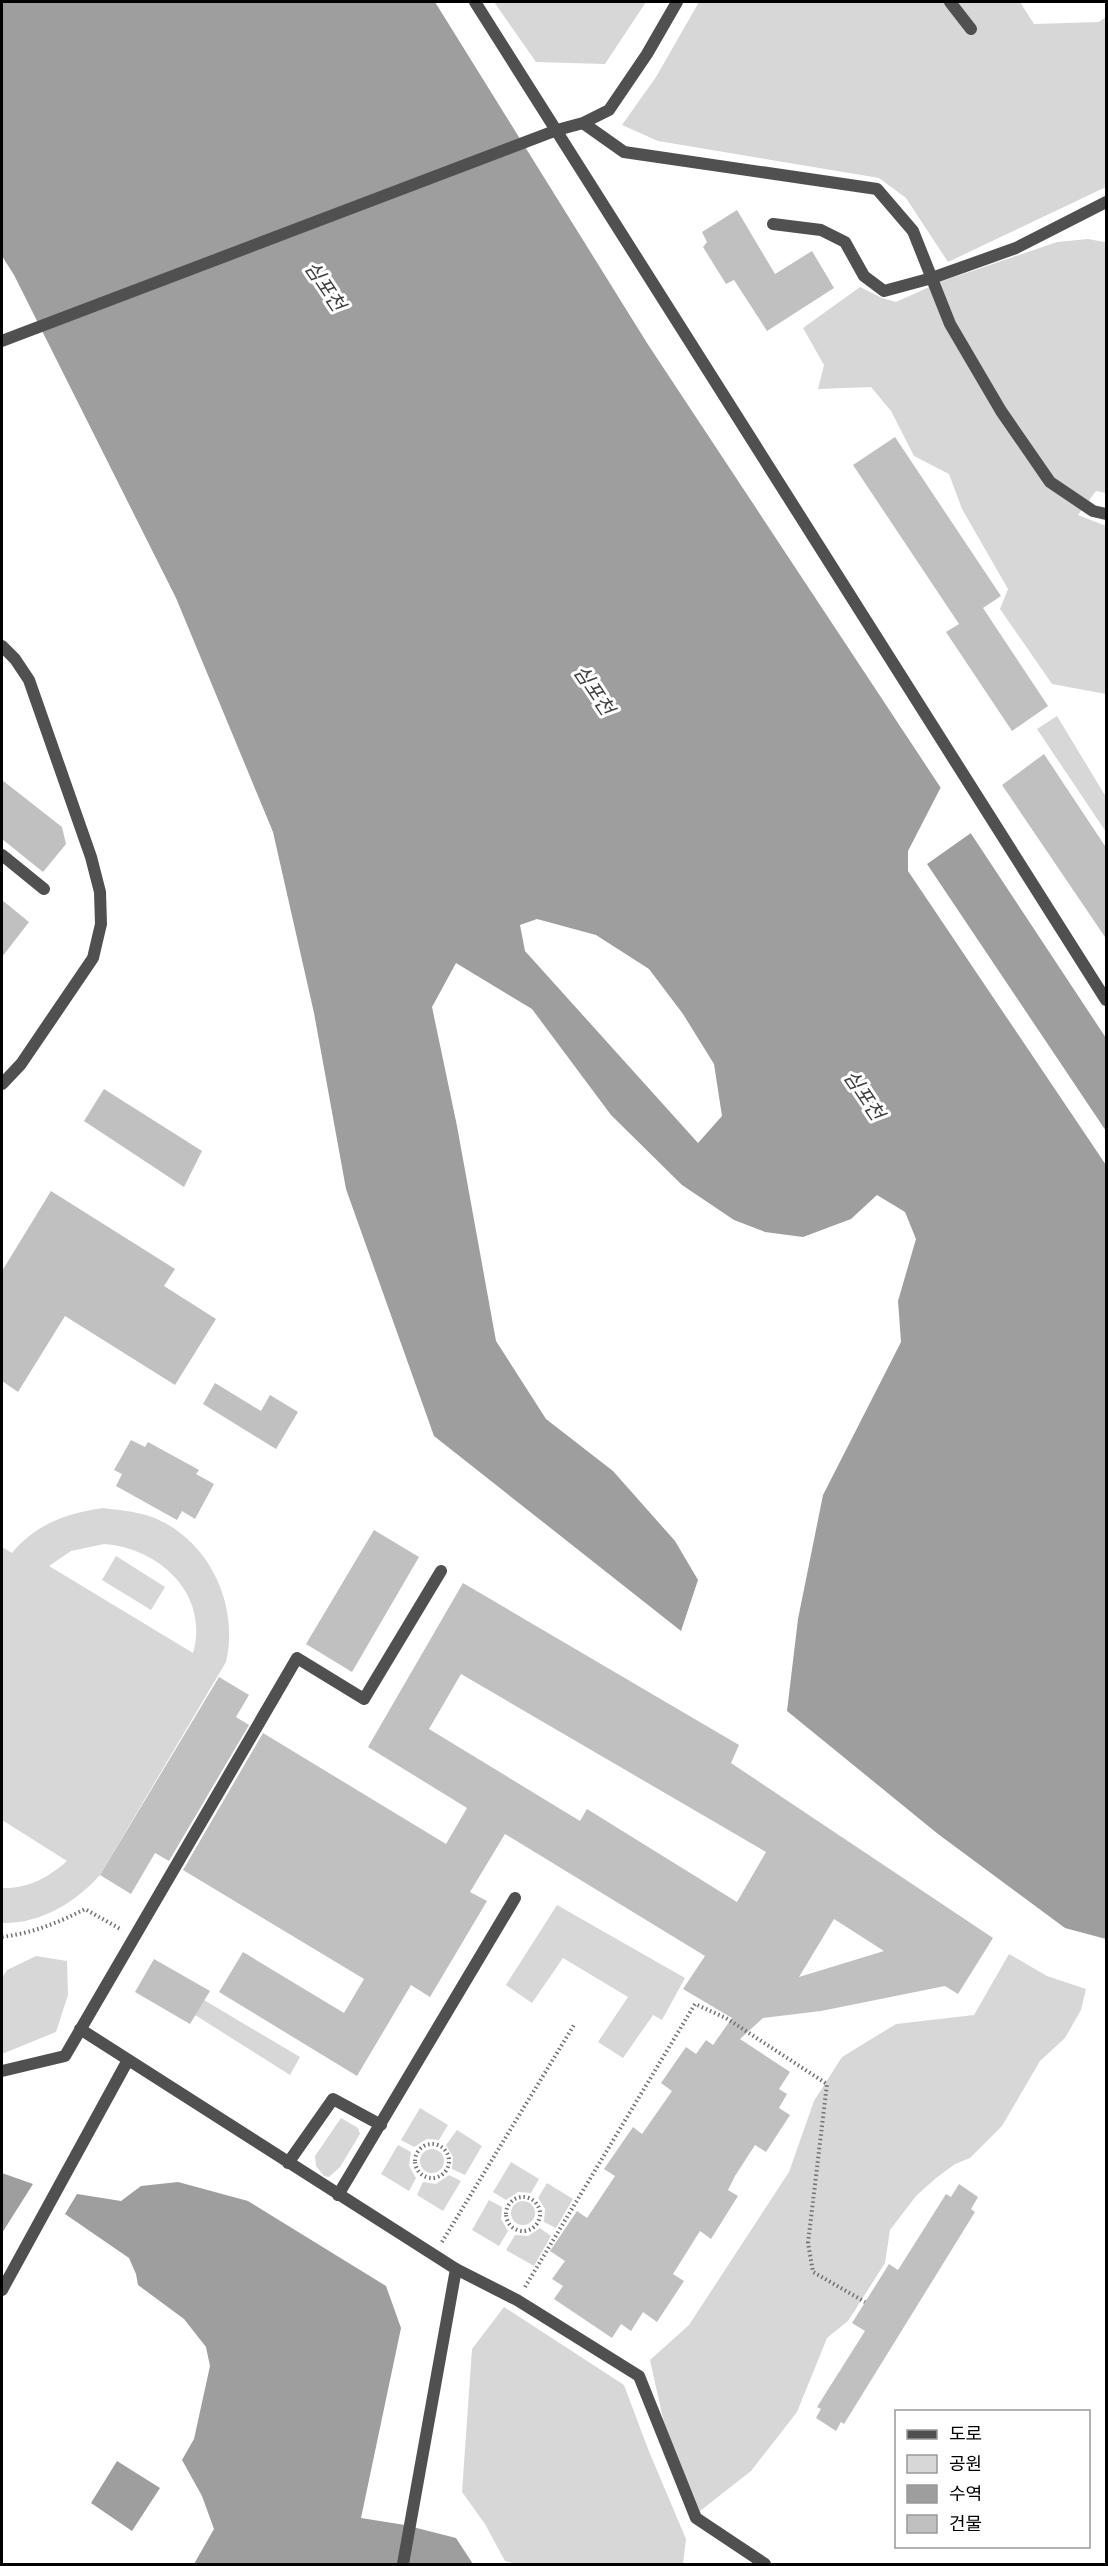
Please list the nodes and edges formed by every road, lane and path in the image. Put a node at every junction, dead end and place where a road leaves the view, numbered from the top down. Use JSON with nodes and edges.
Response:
{"nodes":[{"id":1,"x":475,"y":2,"type":"edge"},
{"id":2,"x":677,"y":2,"type":"edge"},
{"id":3,"x":950,"y":2,"type":"edge"},
{"id":4,"x":971,"y":29,"type":"dead end"},
{"id":5,"x":584,"y":123,"type":"junction"},
{"id":6,"x":557,"y":130,"type":"junction"},
{"id":7,"x":1107,"y":202,"type":"edge"},
{"id":8,"x":773,"y":224,"type":"dead end"},
{"id":9,"x":932,"y":278,"type":"junction"},
{"id":10,"x":2,"y":342,"type":"edge"},
{"id":11,"x":1107,"y":514,"type":"edge"},
{"id":12,"x":2,"y":646,"type":"edge"},
{"id":13,"x":2,"y":855,"type":"edge"},
{"id":14,"x":44,"y":889,"type":"dead end"},
{"id":15,"x":1107,"y":1000,"type":"edge"},
{"id":16,"x":2,"y":1084,"type":"edge"},
{"id":17,"x":441,"y":1571,"type":"dead end"},
{"id":18,"x":515,"y":1898,"type":"dead end"},
{"id":19,"x":134,"y":1936,"type":"junction"},
{"id":20,"x":2,"y":1938,"type":"edge"},
{"id":21,"x":574,"y":2025,"type":"dead end"},
{"id":22,"x":80,"y":2029,"type":"junction"},
{"id":23,"x":128,"y":2060,"type":"junction"},
{"id":24,"x":2,"y":2072,"type":"edge"},
{"id":25,"x":381,"y":2125,"type":"junction"},
{"id":26,"x":288,"y":2163,"type":"junction"},
{"id":27,"x":448,"y":2164,"type":"joint"},
{"id":28,"x":338,"y":2195,"type":"junction"},
{"id":29,"x":539,"y":2219,"type":"joint"},
{"id":30,"x":440,"y":2246,"type":"dead end"},
{"id":31,"x":456,"y":2269,"type":"junction"},
{"id":32,"x":2,"y":2290,"type":"edge"},
{"id":33,"x":517,"y":2300,"type":"junction"},
{"id":34,"x":865,"y":2302,"type":"dead end"},
{"id":35,"x":404,"y":2565,"type":"edge"},
{"id":36,"x":765,"y":2565,"type":"edge"}],
"edges":[{"from":1,"to":6,"type":"street"},
{"from":2,"to":5,"type":"street"},
{"from":3,"to":4,"type":"street"},
{"from":5,"to":6,"type":"street"},
{"from":5,"to":9,"type":"street"},
{"from":6,"to":10,"type":"street"},
{"from":6,"to":15,"type":"street"},
{"from":7,"to":9,"type":"street"},
{"from":8,"to":9,"type":"street"},
{"from":9,"to":11,"type":"street"},
{"from":12,"to":16,"type":"street"},
{"from":13,"to":14,"type":"street"},
{"from":17,"to":19,"type":"street"},
{"from":18,"to":25,"type":"street"},
{"from":19,"to":20,"type":"path"},
{"from":19,"to":22,"type":"street"},
{"from":21,"to":30,"type":"path"},
{"from":22,"to":23,"type":"street"},
{"from":22,"to":24,"type":"street"},
{"from":23,"to":26,"type":"street"},
{"from":23,"to":32,"type":"street"},
{"from":25,"to":26,"type":"street"},
{"from":25,"to":28,"type":"street"},
{"from":26,"to":28,"type":"street"},
{"from":27,"to":27,"type":"path"},
{"from":28,"to":31,"type":"street"},
{"from":29,"to":29,"type":"path"},
{"from":31,"to":33,"type":"street"},
{"from":31,"to":35,"type":"street"},
{"from":33,"to":34,"type":"path"},
{"from":33,"to":36,"type":"street"}]}
